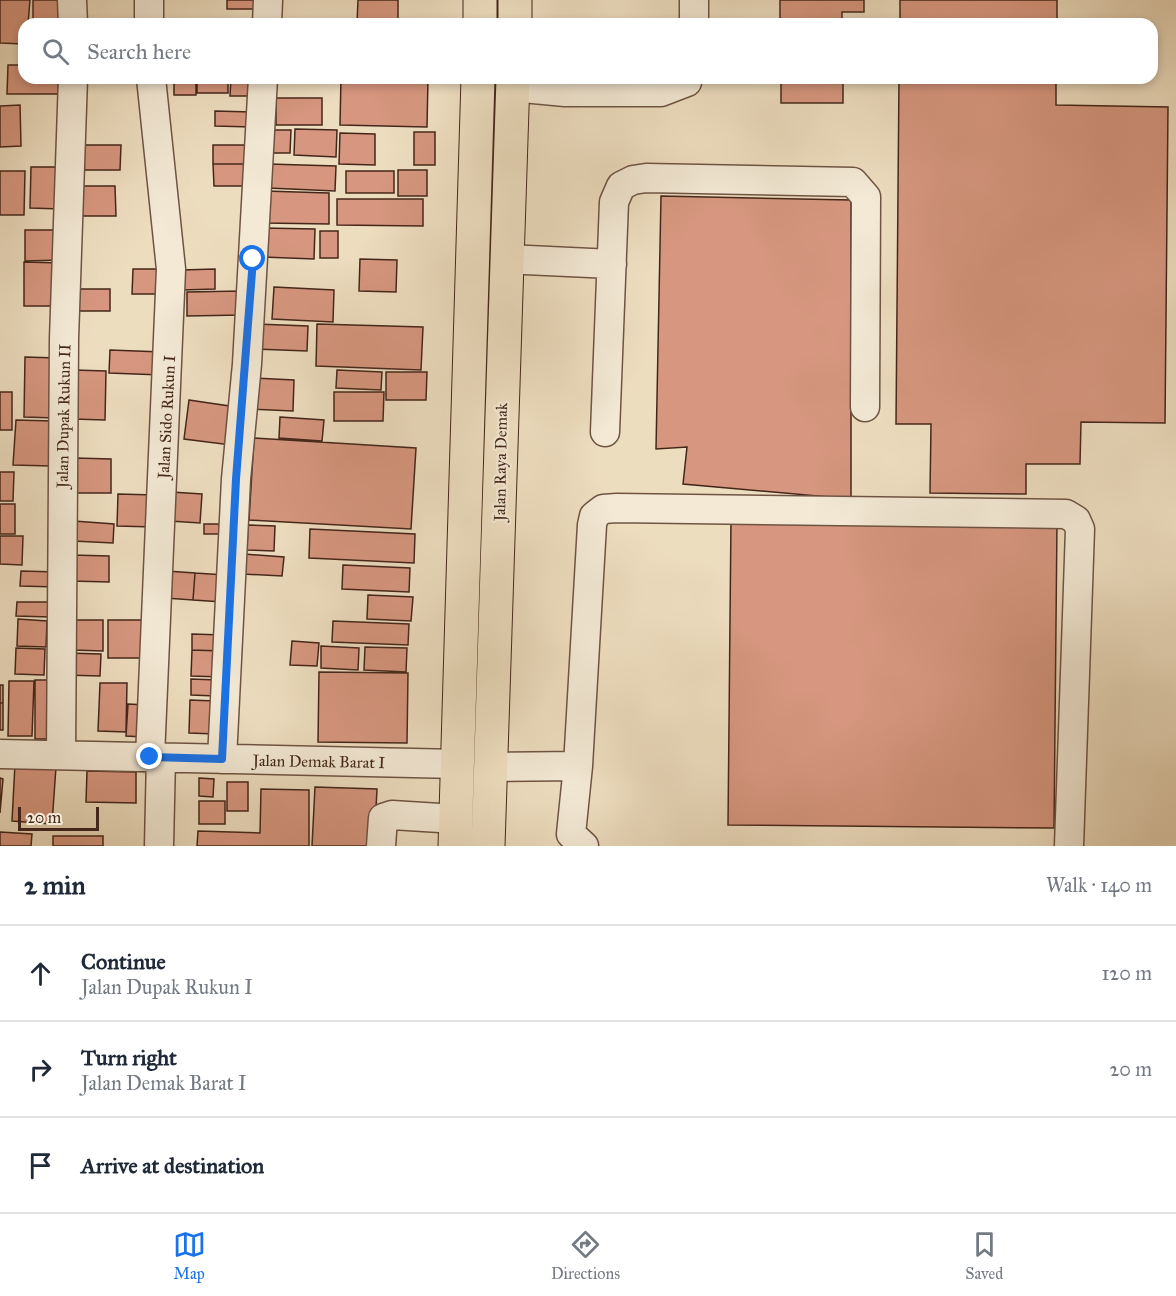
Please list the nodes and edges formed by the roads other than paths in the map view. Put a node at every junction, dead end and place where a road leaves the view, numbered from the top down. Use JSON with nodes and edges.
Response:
{"nodes":[{"id":1,"x":72,"y":0,"type":"edge"},
{"id":2,"x":148,"y":0,"type":"edge"},
{"id":3,"x":268,"y":0,"type":"edge"},
{"id":4,"x":480,"y":0,"type":"edge"},
{"id":5,"x":515,"y":0,"type":"edge"},
{"id":6,"x":694,"y":0,"type":"edge"},
{"id":7,"x":73,"y":18,"type":"edge"},
{"id":8,"x":149,"y":18,"type":"edge"},
{"id":9,"x":267,"y":18,"type":"edge"},
{"id":10,"x":480,"y":18,"type":"edge"},
{"id":11,"x":514,"y":18,"type":"edge"},
{"id":12,"x":694,"y":18,"type":"edge"},
{"id":13,"x":73,"y":84,"type":"edge"},
{"id":14,"x":152,"y":84,"type":"edge"},
{"id":15,"x":263,"y":84,"type":"edge"},
{"id":16,"x":478,"y":84,"type":"edge"},
{"id":17,"x":513,"y":84,"type":"edge"},
{"id":18,"x":523,"y":84,"type":"edge"},
{"id":19,"x":682,"y":84,"type":"edge"},
{"id":20,"x":505,"y":259,"type":"junction"},
{"id":21,"x":612,"y":264,"type":"junction"},
{"id":22,"x":865,"y":407,"type":"dead end"},
{"id":23,"x":605,"y":432,"type":"dead end"},
{"id":24,"x":0,"y":754,"type":"edge"},
{"id":25,"x":60,"y":755,"type":"junction"},
{"id":26,"x":155,"y":757,"type":"junction"},
{"id":27,"x":222,"y":759,"type":"junction"},
{"id":28,"x":458,"y":764,"type":"junction"},
{"id":29,"x":578,"y":766,"type":"junction"},
{"id":30,"x":491,"y":767,"type":"junction"},
{"id":31,"x":455,"y":832,"type":"edge"},
{"id":32,"x":159,"y":846,"type":"edge"},
{"id":33,"x":381,"y":846,"type":"edge"},
{"id":34,"x":488,"y":846,"type":"edge"},
{"id":35,"x":584,"y":846,"type":"edge"},
{"id":36,"x":1069,"y":846,"type":"edge"}],
"edges":[{"from":1,"to":7,"type":"street"},
{"from":2,"to":8,"type":"street"},
{"from":3,"to":9,"type":"street"},
{"from":4,"to":10,"type":"highway"},
{"from":5,"to":11,"type":"highway"},
{"from":6,"to":12,"type":"street"},
{"from":13,"to":25,"type":"street","name":"Jalan Dupak Rukun II"},
{"from":14,"to":26,"type":"street","name":"Jalan Sido Rukun I"},
{"from":15,"to":27,"type":"street"},
{"from":16,"to":28,"type":"highway","name":"Jalan Raya Demak"},
{"from":17,"to":20,"type":"highway","name":"Jalan Raya Demak"},
{"from":18,"to":19,"type":"street"},
{"from":20,"to":21,"type":"street"},
{"from":20,"to":30,"type":"highway","name":"Jalan Raya Demak"},
{"from":21,"to":22,"type":"street"},
{"from":21,"to":23,"type":"street"},
{"from":24,"to":25,"type":"street","name":"Jalan Demak Barat I"},
{"from":25,"to":26,"type":"street","name":"Jalan Demak Barat I"},
{"from":26,"to":27,"type":"street","name":"Jalan Demak Barat I"},
{"from":26,"to":32,"type":"street","name":"Jalan Sido Rukun I"},
{"from":27,"to":28,"type":"street","name":"Jalan Demak Barat I"},
{"from":28,"to":31,"type":"highway","name":"Jalan Raya Demak"},
{"from":29,"to":30,"type":"street"},
{"from":29,"to":35,"type":"street"},
{"from":29,"to":36,"type":"street"},
{"from":30,"to":34,"type":"highway","name":"Jalan Raya Demak"},
{"from":31,"to":33,"type":"street"}]}
